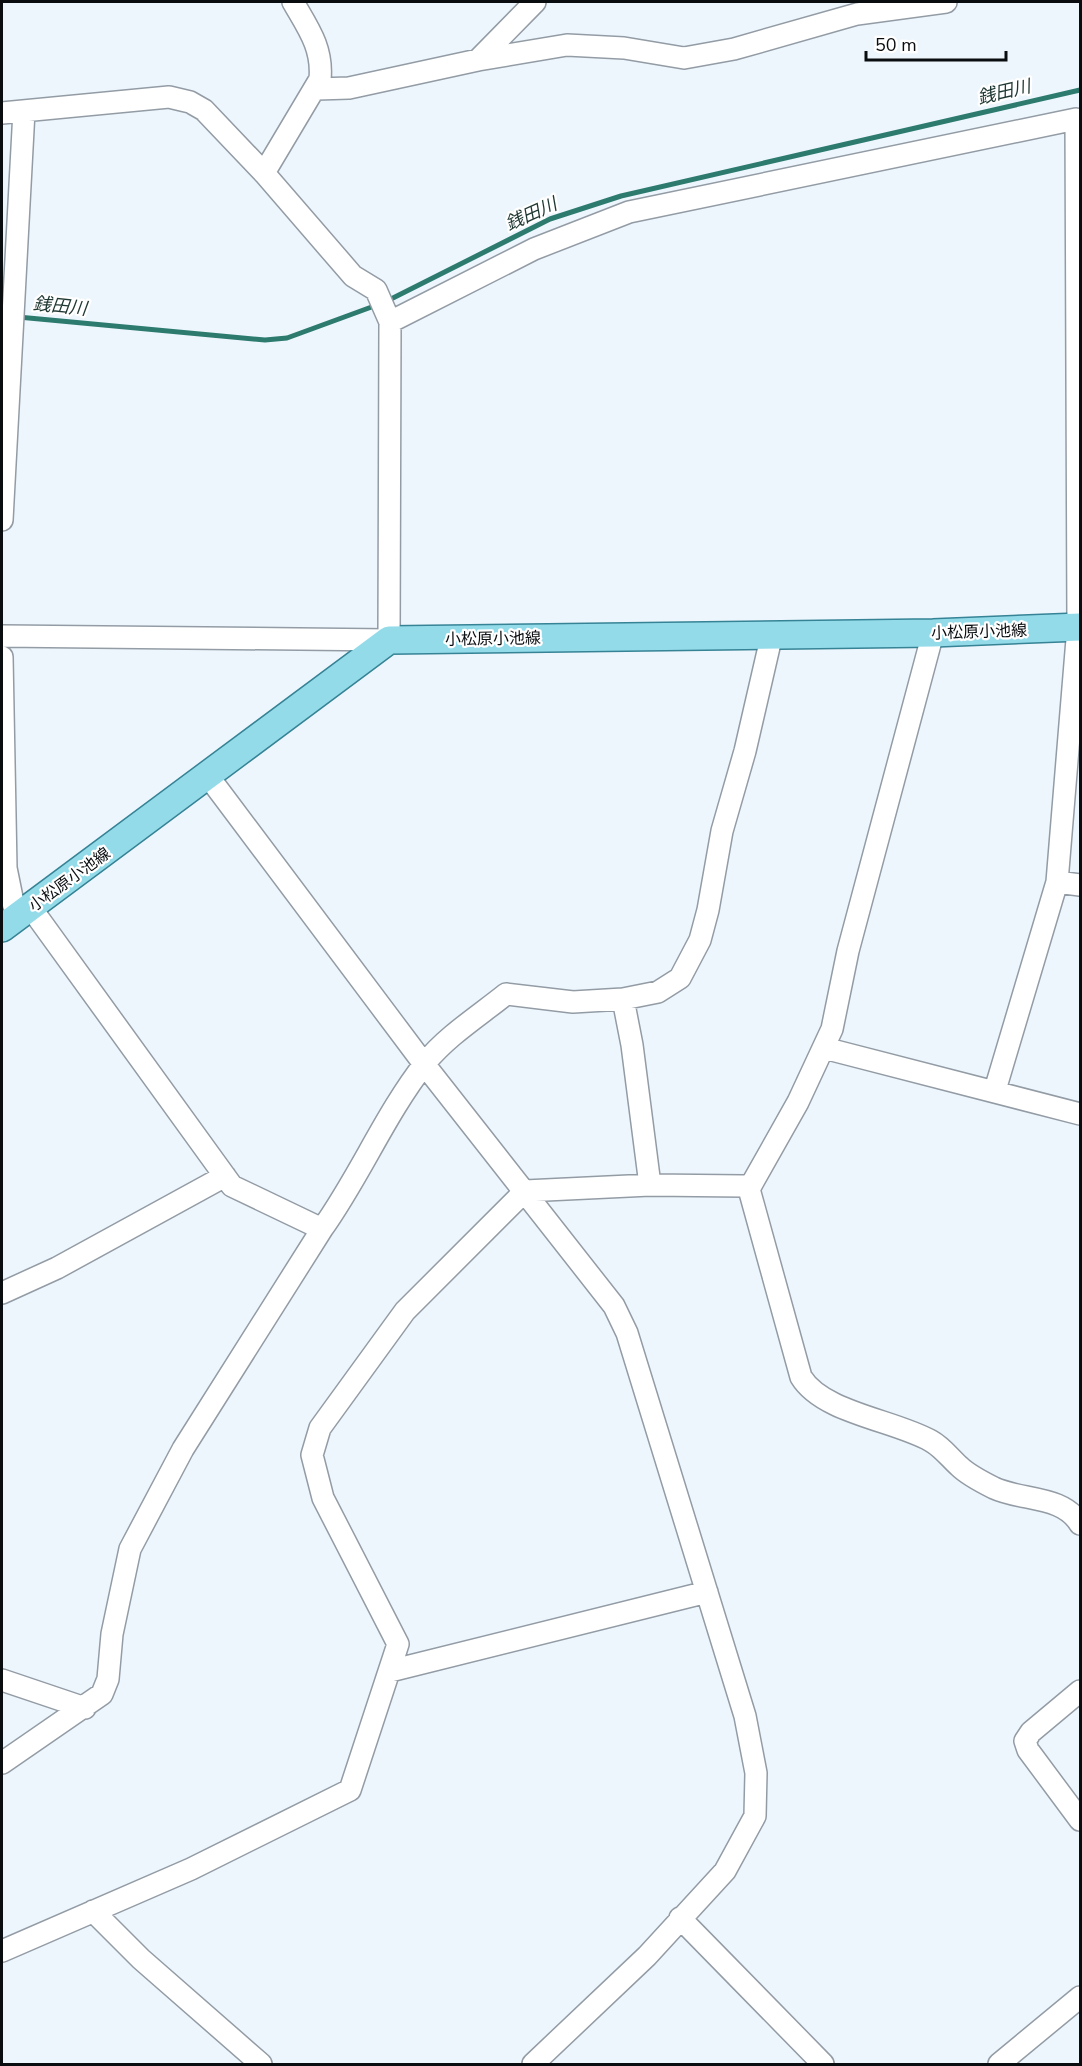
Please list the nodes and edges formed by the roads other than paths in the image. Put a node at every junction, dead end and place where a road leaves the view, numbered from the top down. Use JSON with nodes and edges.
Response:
{"nodes":[{"id":1,"x":293,"y":2,"type":"edge"},
{"id":2,"x":535,"y":2,"type":"edge"},
{"id":3,"x":946,"y":2,"type":"edge"},
{"id":4,"x":478,"y":60,"type":"junction"},
{"id":5,"x":316,"y":89,"type":"junction"},
{"id":6,"x":24,"y":111,"type":"junction"},
{"id":7,"x":2,"y":113,"type":"edge"},
{"id":8,"x":1078,"y":118,"type":"edge"},
{"id":9,"x":264,"y":174,"type":"junction"},
{"id":10,"x":390,"y":322,"type":"junction"},
{"id":11,"x":2,"y":520,"type":"edge"},
{"id":12,"x":1079,"y":627,"type":"edge"},
{"id":13,"x":933,"y":633,"type":"junction"},
{"id":14,"x":772,"y":634,"type":"junction"},
{"id":15,"x":2,"y":636,"type":"edge"},
{"id":16,"x":389,"y":640,"type":"junction"},
{"id":17,"x":2,"y":657,"type":"edge"},
{"id":18,"x":208,"y":776,"type":"junction"},
{"id":19,"x":1057,"y":882,"type":"junction"},
{"id":20,"x":1080,"y":885,"type":"edge"},
{"id":21,"x":16,"y":918,"type":"edge"},
{"id":22,"x":623,"y":999,"type":"junction"},
{"id":23,"x":824,"y":1048,"type":"junction"},
{"id":24,"x":424,"y":1064,"type":"junction"},
{"id":25,"x":995,"y":1090,"type":"junction"},
{"id":26,"x":1080,"y":1114,"type":"edge"},
{"id":27,"x":225,"y":1176,"type":"junction"},
{"id":28,"x":650,"y":1185,"type":"junction"},
{"id":29,"x":749,"y":1189,"type":"junction"},
{"id":30,"x":525,"y":1191,"type":"junction"},
{"id":31,"x":322,"y":1229,"type":"junction"},
{"id":32,"x":2,"y":1293,"type":"edge"},
{"id":33,"x":1080,"y":1524,"type":"edge"},
{"id":34,"x":707,"y":1592,"type":"junction"},
{"id":35,"x":390,"y":1671,"type":"junction"},
{"id":36,"x":2,"y":1680,"type":"edge"},
{"id":37,"x":1080,"y":1691,"type":"edge"},
{"id":38,"x":85,"y":1708,"type":"junction"},
{"id":39,"x":2,"y":1763,"type":"edge"},
{"id":40,"x":1080,"y":1820,"type":"edge"},
{"id":41,"x":93,"y":1911,"type":"junction"},
{"id":42,"x":680,"y":1918,"type":"junction"},
{"id":43,"x":2,"y":1951,"type":"edge"},
{"id":44,"x":1080,"y":1997,"type":"edge"},
{"id":45,"x":261,"y":2064,"type":"edge"},
{"id":46,"x":533,"y":2064,"type":"edge"},
{"id":47,"x":823,"y":2064,"type":"edge"},
{"id":48,"x":999,"y":2064,"type":"edge"}],
"edges":[{"from":1,"to":5,"type":"street"},
{"from":2,"to":4,"type":"street"},
{"from":3,"to":4,"type":"street"},
{"from":4,"to":5,"type":"street"},
{"from":5,"to":9,"type":"street"},
{"from":6,"to":7,"type":"street"},
{"from":6,"to":9,"type":"street"},
{"from":6,"to":11,"type":"street"},
{"from":8,"to":10,"type":"street"},
{"from":8,"to":12,"type":"street"},
{"from":9,"to":10,"type":"street"},
{"from":10,"to":16,"type":"street"},
{"from":12,"to":13,"type":"main road","name":"小松原小池線"},
{"from":12,"to":19,"type":"street"},
{"from":13,"to":14,"type":"main road","name":"小松原小池線"},
{"from":13,"to":23,"type":"street"},
{"from":14,"to":16,"type":"main road","name":"小松原小池線"},
{"from":14,"to":22,"type":"street"},
{"from":15,"to":16,"type":"street"},
{"from":16,"to":18,"type":"main road","name":"小松原小池線"},
{"from":17,"to":21,"type":"street"},
{"from":18,"to":21,"type":"main road","name":"小松原小池線"},
{"from":18,"to":24,"type":"street"},
{"from":19,"to":20,"type":"street"},
{"from":19,"to":25,"type":"street"},
{"from":21,"to":27,"type":"street"},
{"from":22,"to":24,"type":"street"},
{"from":22,"to":28,"type":"street"},
{"from":23,"to":25,"type":"street"},
{"from":23,"to":29,"type":"street"},
{"from":24,"to":30,"type":"street"},
{"from":24,"to":31,"type":"street"},
{"from":25,"to":26,"type":"street"},
{"from":27,"to":31,"type":"street"},
{"from":27,"to":32,"type":"street"},
{"from":28,"to":29,"type":"street"},
{"from":28,"to":30,"type":"street"},
{"from":29,"to":33,"type":"street"},
{"from":30,"to":34,"type":"street"},
{"from":30,"to":35,"type":"street"},
{"from":31,"to":38,"type":"street"},
{"from":34,"to":35,"type":"street"},
{"from":34,"to":42,"type":"street"},
{"from":35,"to":41,"type":"street"},
{"from":36,"to":38,"type":"street"},
{"from":37,"to":40,"type":"street"},
{"from":38,"to":39,"type":"street"},
{"from":41,"to":43,"type":"street"},
{"from":41,"to":45,"type":"street"},
{"from":42,"to":46,"type":"street"},
{"from":42,"to":47,"type":"street"},
{"from":44,"to":48,"type":"street"}]}
